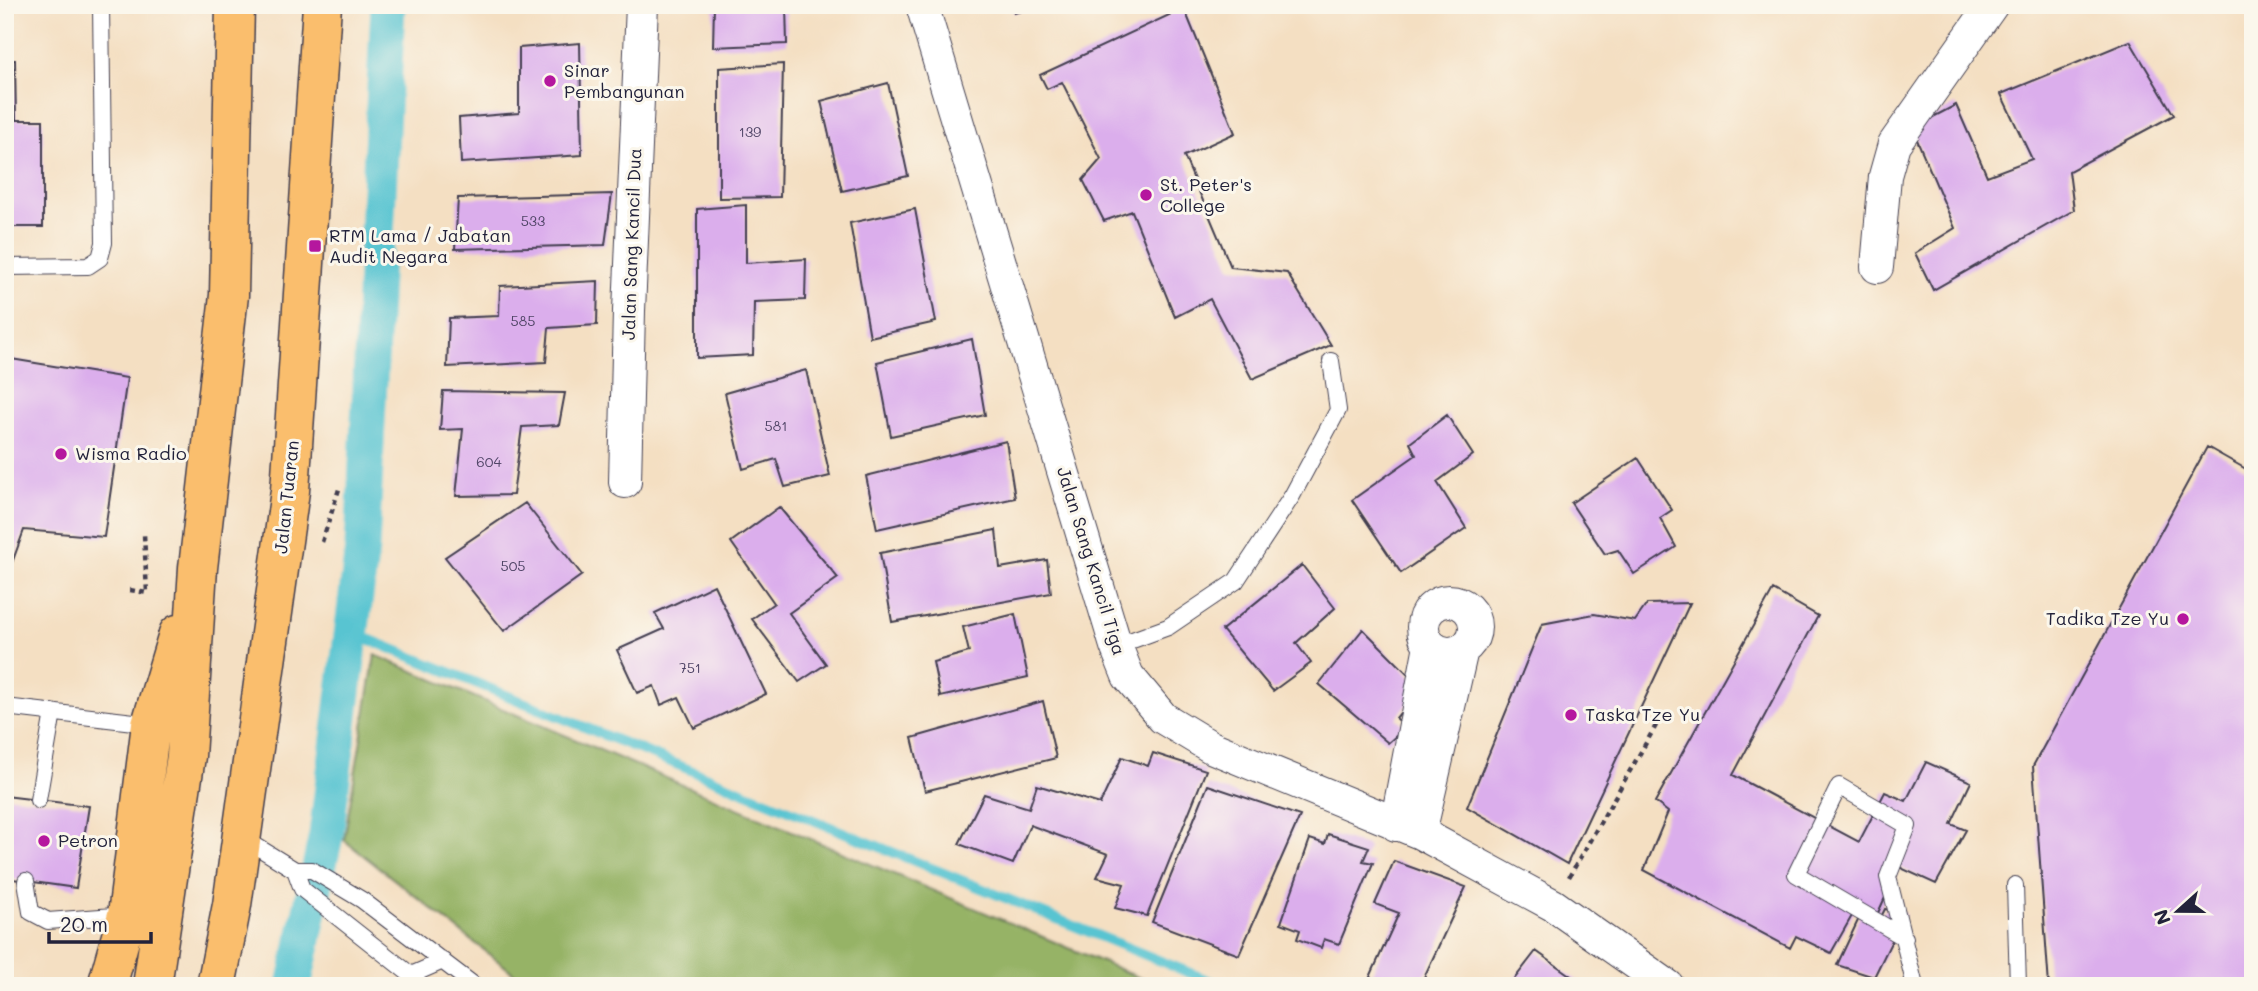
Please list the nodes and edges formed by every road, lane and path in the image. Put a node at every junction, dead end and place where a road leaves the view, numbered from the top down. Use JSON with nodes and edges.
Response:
{"nodes":[{"id":1,"x":100,"y":5,"type":"edge"},
{"id":2,"x":235,"y":5,"type":"edge"},
{"id":3,"x":322,"y":5,"type":"edge"},
{"id":4,"x":642,"y":5,"type":"edge"},
{"id":5,"x":922,"y":5,"type":"edge"},
{"id":6,"x":1993,"y":5,"type":"edge"},
{"id":7,"x":5,"y":267,"type":"edge"},
{"id":8,"x":1877,"y":267,"type":"dead end"},
{"id":9,"x":1331,"y":361,"type":"dead end"},
{"id":10,"x":625,"y":482,"type":"dead end"},
{"id":11,"x":340,"y":486,"type":"dead end"},
{"id":12,"x":144,"y":534,"type":"dead end"},
{"id":13,"x":318,"y":554,"type":"dead end"},
{"id":14,"x":198,"y":568,"type":"junction"},
{"id":15,"x":130,"y":590,"type":"dead end"},
{"id":16,"x":1430,"y":645,"type":"junction"},
{"id":17,"x":1116,"y":646,"type":"junction"},
{"id":18,"x":1462,"y":650,"type":"junction"},
{"id":19,"x":5,"y":708,"type":"edge"},
{"id":20,"x":53,"y":712,"type":"junction"},
{"id":21,"x":1658,"y":722,"type":"dead end"},
{"id":22,"x":151,"y":724,"type":"junction"},
{"id":23,"x":38,"y":800,"type":"dead end"},
{"id":24,"x":1408,"y":829,"type":"junction"},
{"id":25,"x":241,"y":837,"type":"junction"},
{"id":26,"x":295,"y":870,"type":"junction"},
{"id":27,"x":26,"y":881,"type":"dead end"},
{"id":28,"x":2015,"y":885,"type":"dead end"},
{"id":29,"x":232,"y":905,"type":"junction"},
{"id":30,"x":1553,"y":905,"type":"junction"},
{"id":31,"x":127,"y":915,"type":"junction"},
{"id":32,"x":1905,"y":937,"type":"junction"},
{"id":33,"x":443,"y":961,"type":"junction"},
{"id":34,"x":410,"y":980,"type":"edge"},
{"id":35,"x":107,"y":986,"type":"edge"},
{"id":36,"x":152,"y":986,"type":"edge"},
{"id":37,"x":216,"y":986,"type":"edge"},
{"id":38,"x":236,"y":986,"type":"edge"},
{"id":39,"x":475,"y":986,"type":"edge"},
{"id":40,"x":1668,"y":986,"type":"edge"},
{"id":41,"x":1915,"y":986,"type":"edge"},
{"id":42,"x":2018,"y":986,"type":"edge"}],
"edges":[{"from":1,"to":7,"type":"lane"},
{"from":2,"to":14,"type":"main road"},
{"from":3,"to":25,"type":"main road","name":"Jalan Tuaran"},
{"from":4,"to":10,"type":"street","name":"Jalan Sang Kancil Dua"},
{"from":5,"to":17,"type":"street","name":"Jalan Sang Kancil Tiga"},
{"from":6,"to":8,"type":"street"},
{"from":9,"to":17,"type":"lane"},
{"from":11,"to":13,"type":"path"},
{"from":12,"to":15,"type":"path"},
{"from":14,"to":22,"type":"main road"},
{"from":14,"to":36,"type":"main road"},
{"from":16,"to":18,"type":"street"},
{"from":16,"to":18,"type":"street"},
{"from":16,"to":24,"type":"street"},
{"from":17,"to":24,"type":"street","name":"Jalan Sang Kancil Tiga"},
{"from":18,"to":24,"type":"street"},
{"from":19,"to":20,"type":"lane"},
{"from":20,"to":22,"type":"lane"},
{"from":20,"to":23,"type":"lane"},
{"from":21,"to":30,"type":"path"},
{"from":22,"to":31,"type":"main road"},
{"from":24,"to":30,"type":"street","name":"Jalan Sang Kancil Tiga"},
{"from":25,"to":26,"type":"lane"},
{"from":25,"to":29,"type":"main road","name":"Jalan Tuaran"},
{"from":26,"to":33,"type":"lane"},
{"from":26,"to":34,"type":"lane"},
{"from":27,"to":31,"type":"lane"},
{"from":28,"to":42,"type":"lane"},
{"from":29,"to":37,"type":"main road","name":"Jalan Tuaran"},
{"from":29,"to":38,"type":"main road"},
{"from":30,"to":40,"type":"street","name":"Jalan Sang Kancil Tiga"},
{"from":31,"to":35,"type":"main road"},
{"from":32,"to":32,"type":"lane"},
{"from":32,"to":41,"type":"lane"},
{"from":33,"to":34,"type":"lane"},
{"from":33,"to":39,"type":"lane"}]}
